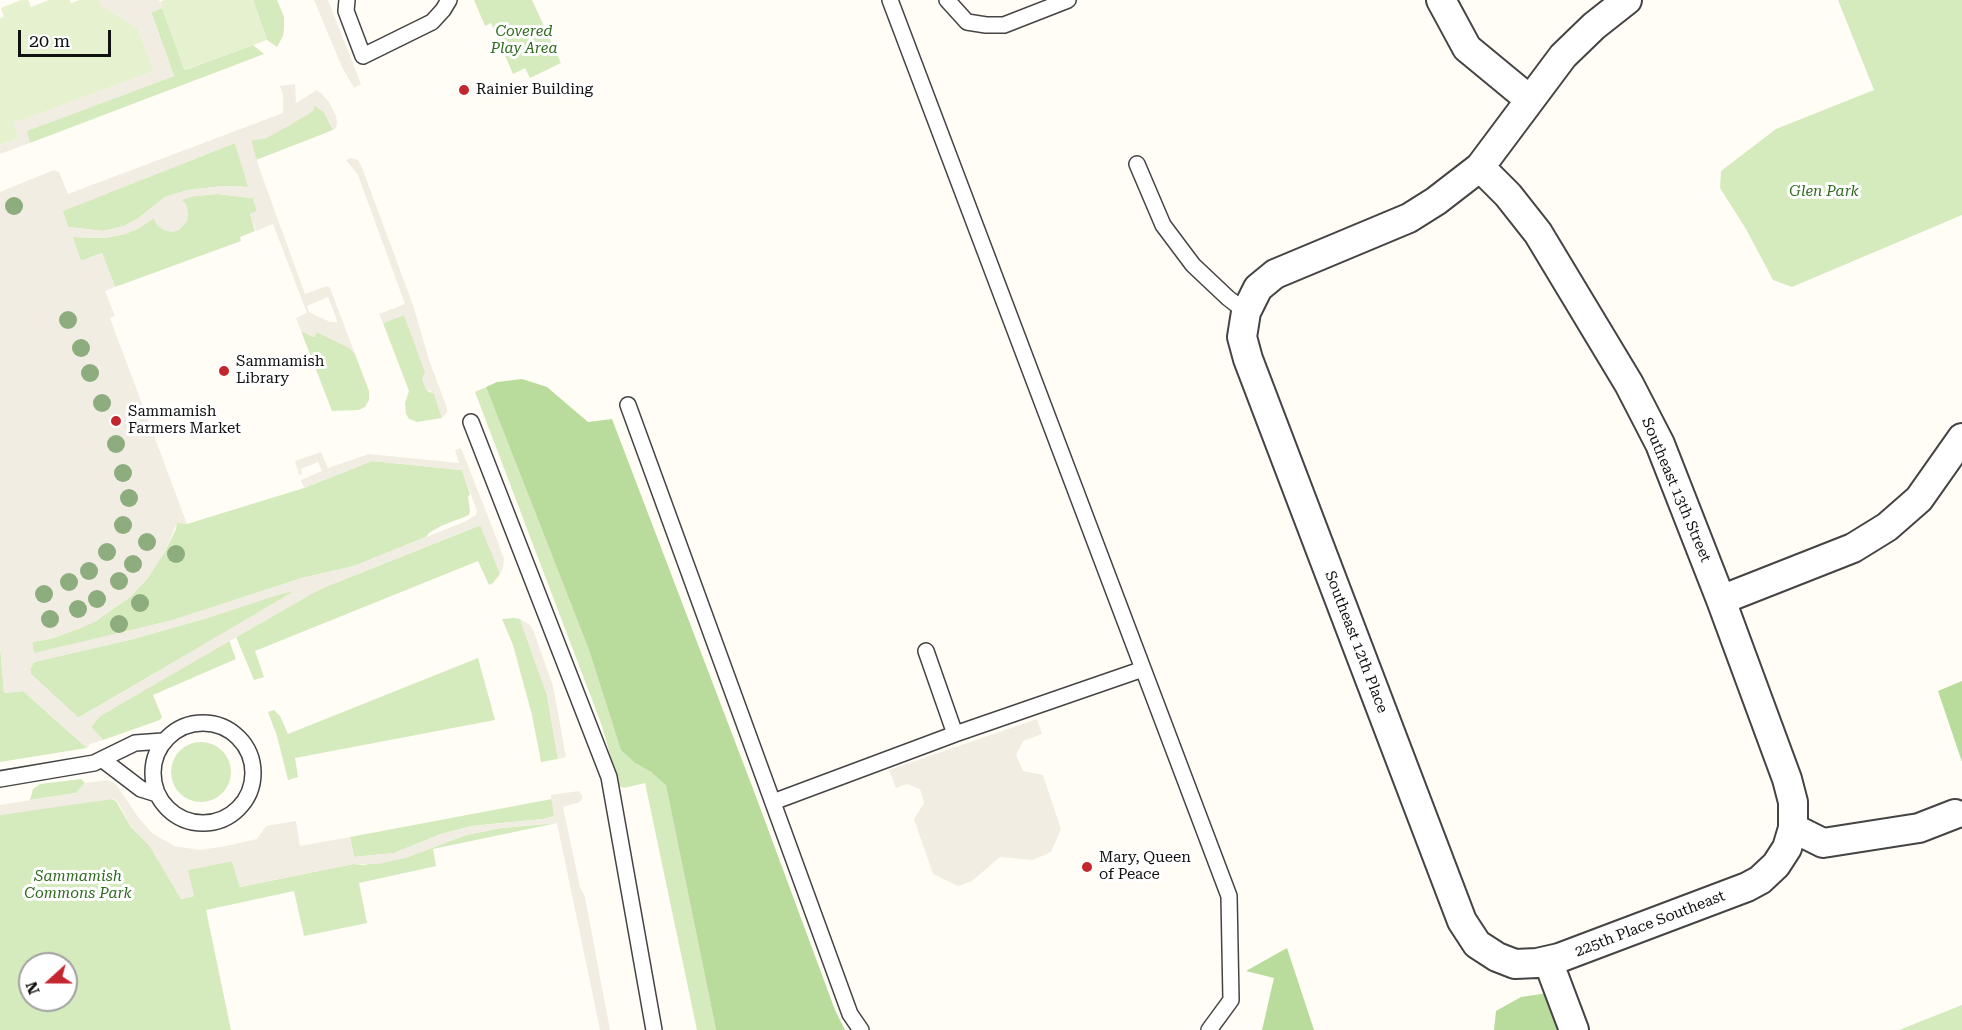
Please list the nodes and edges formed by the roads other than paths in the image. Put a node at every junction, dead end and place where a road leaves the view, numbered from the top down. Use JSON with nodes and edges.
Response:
{"nodes":[{"id":1,"x":347,"y":0,"type":"edge"},
{"id":2,"x":449,"y":0,"type":"edge"},
{"id":3,"x":890,"y":0,"type":"edge"},
{"id":4,"x":947,"y":0,"type":"edge"},
{"id":5,"x":1068,"y":0,"type":"edge"},
{"id":6,"x":1441,"y":0,"type":"edge"},
{"id":7,"x":1627,"y":0,"type":"edge"},
{"id":8,"x":1530,"y":100,"type":"junction"},
{"id":9,"x":1137,"y":164,"type":"dead end"},
{"id":10,"x":1480,"y":167,"type":"junction"},
{"id":11,"x":1246,"y":312,"type":"junction"},
{"id":12,"x":628,"y":405,"type":"dead end"},
{"id":13,"x":471,"y":422,"type":"dead end"},
{"id":14,"x":1962,"y":438,"type":"edge"},
{"id":15,"x":1722,"y":600,"type":"junction"},
{"id":16,"x":926,"y":651,"type":"dead end"},
{"id":17,"x":1143,"y":669,"type":"junction"},
{"id":18,"x":955,"y":734,"type":"junction"},
{"id":19,"x":163,"y":741,"type":"junction"},
{"id":20,"x":103,"y":760,"type":"junction"},
{"id":21,"x":0,"y":778,"type":"edge"},
{"id":22,"x":157,"y":794,"type":"junction"},
{"id":23,"x":773,"y":802,"type":"junction"},
{"id":24,"x":1955,"y":814,"type":"dead end"},
{"id":25,"x":1790,"y":838,"type":"junction"},
{"id":26,"x":1497,"y":957,"type":"joint"},
{"id":27,"x":1548,"y":961,"type":"junction"},
{"id":28,"x":654,"y":1030,"type":"edge"},
{"id":29,"x":861,"y":1030,"type":"edge"},
{"id":30,"x":1209,"y":1030,"type":"edge"},
{"id":31,"x":1574,"y":1030,"type":"edge"}],
"edges":[{"from":1,"to":2,"type":"lane"},
{"from":3,"to":17,"type":"lane"},
{"from":4,"to":5,"type":"lane"},
{"from":6,"to":8,"type":"street"},
{"from":7,"to":8,"type":"street"},
{"from":8,"to":10,"type":"street"},
{"from":9,"to":11,"type":"lane"},
{"from":10,"to":11,"type":"street"},
{"from":10,"to":15,"type":"street","name":"Southeast 13th Street"},
{"from":11,"to":26,"type":"street","name":"Southeast 12th Place"},
{"from":12,"to":23,"type":"lane"},
{"from":13,"to":28,"type":"lane"},
{"from":14,"to":15,"type":"street"},
{"from":15,"to":25,"type":"street","name":"Southeast 13th Street"},
{"from":16,"to":18,"type":"lane"},
{"from":17,"to":18,"type":"lane"},
{"from":17,"to":30,"type":"lane"},
{"from":18,"to":23,"type":"lane"},
{"from":19,"to":20,"type":"lane"},
{"from":19,"to":22,"type":"lane"},
{"from":19,"to":22,"type":"lane"},
{"from":20,"to":21,"type":"lane"},
{"from":20,"to":22,"type":"lane"},
{"from":23,"to":29,"type":"lane"},
{"from":24,"to":25,"type":"street"},
{"from":25,"to":27,"type":"street","name":"225th Place Southeast"},
{"from":26,"to":27,"type":"street","name":"225th Place Southeast"},
{"from":27,"to":31,"type":"street"}]}
